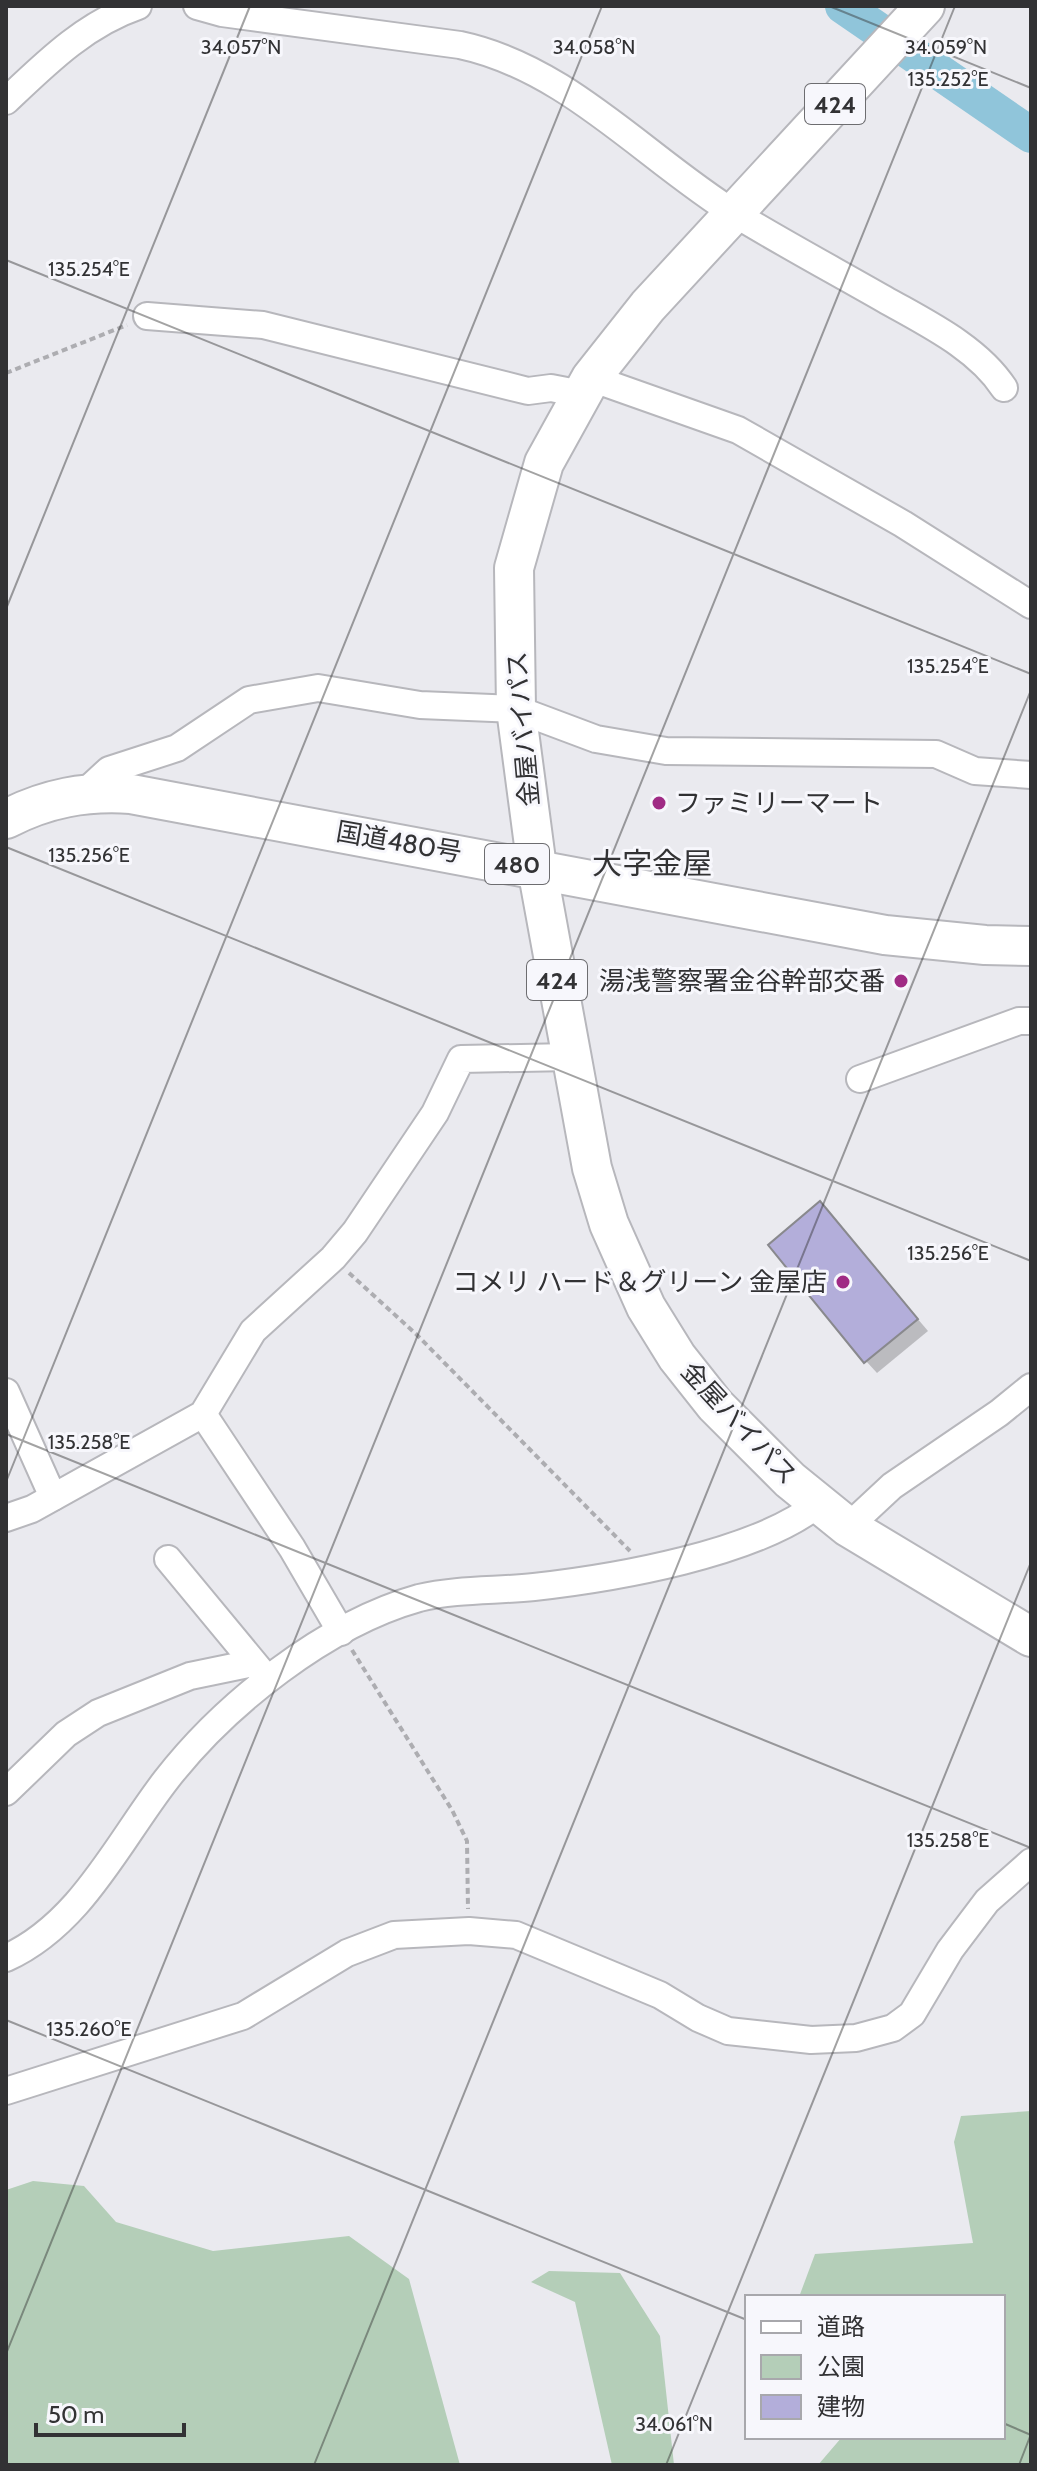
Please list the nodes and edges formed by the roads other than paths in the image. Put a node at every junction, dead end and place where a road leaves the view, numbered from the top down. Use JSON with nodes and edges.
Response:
{"nodes":[{"id":1,"x":138,"y":6,"type":"edge"},
{"id":2,"x":197,"y":6,"type":"edge"},
{"id":3,"x":925,"y":6,"type":"edge"},
{"id":4,"x":6,"y":101,"type":"edge"},
{"id":5,"x":739,"y":208,"type":"junction"},
{"id":6,"x":147,"y":316,"type":"road end"},
{"id":7,"x":587,"y":386,"type":"junction"},
{"id":8,"x":1004,"y":388,"type":"dead end"},
{"id":9,"x":1031,"y":605,"type":"edge"},
{"id":10,"x":516,"y":709,"type":"junction"},
{"id":11,"x":1031,"y":775,"type":"edge"},
{"id":12,"x":84,"y":793,"type":"junction"},
{"id":13,"x":6,"y":819,"type":"edge"},
{"id":14,"x":537,"y":868,"type":"junction"},
{"id":15,"x":1031,"y":946,"type":"edge"},
{"id":16,"x":1031,"y":1021,"type":"edge"},
{"id":17,"x":571,"y":1057,"type":"junction"},
{"id":18,"x":860,"y":1079,"type":"dead end"},
{"id":19,"x":1031,"y":1387,"type":"edge"},
{"id":20,"x":6,"y":1392,"type":"edge"},
{"id":21,"x":203,"y":1414,"type":"junction"},
{"id":22,"x":53,"y":1497,"type":"junction"},
{"id":23,"x":818,"y":1504,"type":"junction"},
{"id":24,"x":6,"y":1518,"type":"edge"},
{"id":25,"x":848,"y":1527,"type":"junction"},
{"id":26,"x":168,"y":1559,"type":"dead end"},
{"id":27,"x":341,"y":1632,"type":"junction"},
{"id":28,"x":1031,"y":1637,"type":"edge"},
{"id":29,"x":261,"y":1671,"type":"junction"},
{"id":30,"x":6,"y":1792,"type":"edge"},
{"id":31,"x":1031,"y":1862,"type":"edge"},
{"id":32,"x":6,"y":1958,"type":"edge"},
{"id":33,"x":6,"y":2091,"type":"edge"}],
"edges":[{"from":1,"to":4,"type":"street"},
{"from":2,"to":5,"type":"street"},
{"from":3,"to":5,"type":"highway","name":"金屋バイパス","number":"424"},
{"from":5,"to":7,"type":"highway","name":"金屋バイパス","number":"424"},
{"from":5,"to":8,"type":"street"},
{"from":6,"to":7,"type":"street"},
{"from":7,"to":9,"type":"street"},
{"from":7,"to":10,"type":"highway","name":"金屋バイパス","number":"424"},
{"from":10,"to":11,"type":"street"},
{"from":10,"to":12,"type":"street"},
{"from":10,"to":14,"type":"highway","name":"金屋バイパス","number":"424"},
{"from":12,"to":13,"type":"highway","name":"国道480号","number":"480"},
{"from":12,"to":14,"type":"highway","name":"国道480号","number":"480"},
{"from":14,"to":15,"type":"highway","name":"国道480号","number":"480"},
{"from":14,"to":17,"type":"highway","name":"金屋バイパス","number":"424"},
{"from":16,"to":18,"type":"street"},
{"from":17,"to":21,"type":"street"},
{"from":17,"to":23,"type":"highway","name":"金屋バイパス","number":"424"},
{"from":19,"to":25,"type":"street"},
{"from":20,"to":22,"type":"street"},
{"from":21,"to":22,"type":"street"},
{"from":21,"to":27,"type":"street"},
{"from":22,"to":24,"type":"street"},
{"from":23,"to":25,"type":"highway","name":"金屋バイパス","number":"424"},
{"from":23,"to":27,"type":"street"},
{"from":25,"to":28,"type":"highway","name":"金屋バイパス","number":"424"},
{"from":26,"to":29,"type":"street"},
{"from":27,"to":29,"type":"street"},
{"from":29,"to":30,"type":"street"},
{"from":29,"to":32,"type":"street"},
{"from":31,"to":33,"type":"street"}]}
